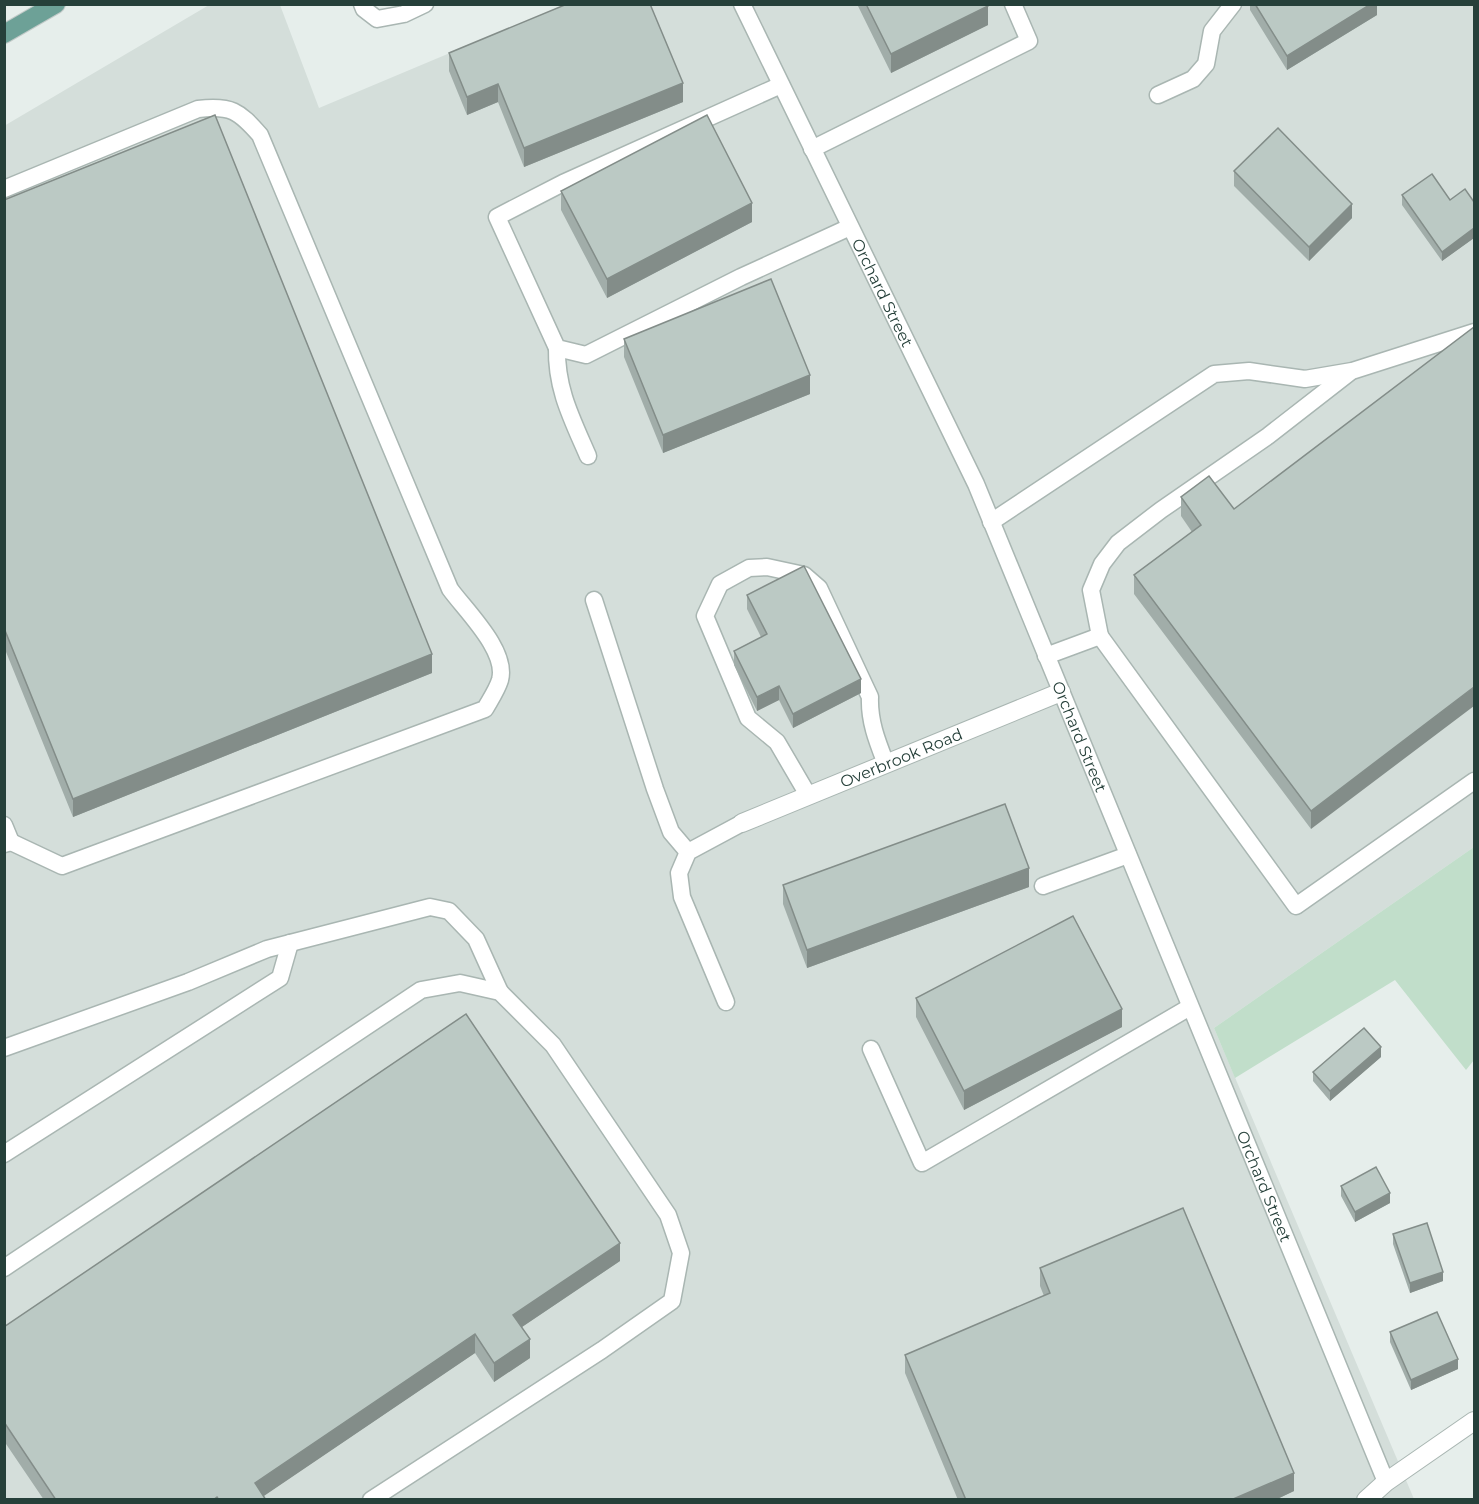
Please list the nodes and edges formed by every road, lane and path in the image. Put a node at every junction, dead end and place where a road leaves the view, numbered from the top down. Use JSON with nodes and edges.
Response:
{"nodes":[{"id":1,"x":56,"y":4,"type":"edge"},
{"id":2,"x":362,"y":4,"type":"edge"},
{"id":3,"x":425,"y":4,"type":"edge"},
{"id":4,"x":742,"y":4,"type":"edge"},
{"id":5,"x":1012,"y":4,"type":"edge"},
{"id":6,"x":1233,"y":4,"type":"edge"},
{"id":7,"x":4,"y":34,"type":"edge"},
{"id":8,"x":782,"y":85,"type":"junction"},
{"id":9,"x":1158,"y":95,"type":"dead end"},
{"id":10,"x":812,"y":149,"type":"junction"},
{"id":11,"x":4,"y":189,"type":"edge"},
{"id":12,"x":850,"y":227,"type":"junction"},
{"id":13,"x":1474,"y":332,"type":"edge"},
{"id":14,"x":557,"y":348,"type":"junction"},
{"id":15,"x":1352,"y":371,"type":"junction"},
{"id":16,"x":588,"y":456,"type":"dead end"},
{"id":17,"x":991,"y":522,"type":"junction"},
{"id":18,"x":594,"y":600,"type":"dead end"},
{"id":19,"x":1100,"y":636,"type":"junction"},
{"id":20,"x":1046,"y":656,"type":"junction"},
{"id":21,"x":1061,"y":692,"type":"junction"},
{"id":22,"x":886,"y":764,"type":"junction"},
{"id":23,"x":1474,"y":782,"type":"edge"},
{"id":24,"x":808,"y":795,"type":"junction"},
{"id":25,"x":742,"y":823,"type":"joint"},
{"id":26,"x":4,"y":825,"type":"edge"},
{"id":27,"x":8,"y":843,"type":"edge"},
{"id":28,"x":688,"y":852,"type":"junction"},
{"id":29,"x":1128,"y":855,"type":"junction"},
{"id":30,"x":1043,"y":886,"type":"dead end"},
{"id":31,"x":290,"y":943,"type":"junction"},
{"id":32,"x":500,"y":992,"type":"junction"},
{"id":33,"x":726,"y":1002,"type":"dead end"},
{"id":34,"x":1190,"y":1007,"type":"junction"},
{"id":35,"x":4,"y":1048,"type":"edge"},
{"id":36,"x":871,"y":1049,"type":"dead end"},
{"id":37,"x":4,"y":1154,"type":"edge"},
{"id":38,"x":4,"y":1268,"type":"edge"},
{"id":39,"x":1474,"y":1421,"type":"edge"},
{"id":40,"x":1386,"y":1482,"type":"junction"},
{"id":41,"x":371,"y":1500,"type":"edge"},
{"id":42,"x":1366,"y":1500,"type":"edge"}],
"edges":[{"from":1,"to":7,"type":"main road"},
{"from":2,"to":3,"type":"lane"},
{"from":4,"to":8,"type":"lane","name":"Orchard Street"},
{"from":5,"to":10,"type":"lane"},
{"from":6,"to":9,"type":"lane"},
{"from":8,"to":10,"type":"lane","name":"Orchard Street"},
{"from":8,"to":14,"type":"lane"},
{"from":10,"to":12,"type":"lane","name":"Orchard Street"},
{"from":11,"to":27,"type":"lane"},
{"from":12,"to":14,"type":"lane"},
{"from":12,"to":17,"type":"lane","name":"Orchard Street"},
{"from":13,"to":15,"type":"lane"},
{"from":14,"to":16,"type":"lane"},
{"from":15,"to":17,"type":"lane"},
{"from":15,"to":19,"type":"lane"},
{"from":17,"to":20,"type":"lane","name":"Orchard Street"},
{"from":18,"to":28,"type":"lane"},
{"from":19,"to":20,"type":"lane"},
{"from":19,"to":23,"type":"lane"},
{"from":20,"to":21,"type":"lane","name":"Orchard Street"},
{"from":21,"to":22,"type":"street","name":"Overbrook Road"},
{"from":21,"to":29,"type":"lane","name":"Orchard Street"},
{"from":22,"to":24,"type":"street","name":"Overbrook Road"},
{"from":22,"to":24,"type":"lane"},
{"from":24,"to":25,"type":"street","name":"Overbrook Road"},
{"from":25,"to":28,"type":"lane"},
{"from":26,"to":27,"type":"lane"},
{"from":28,"to":33,"type":"lane"},
{"from":29,"to":30,"type":"lane"},
{"from":29,"to":34,"type":"lane","name":"Orchard Street"},
{"from":31,"to":32,"type":"lane"},
{"from":31,"to":35,"type":"lane"},
{"from":31,"to":37,"type":"lane"},
{"from":32,"to":38,"type":"lane"},
{"from":32,"to":41,"type":"lane"},
{"from":34,"to":36,"type":"lane"},
{"from":34,"to":40,"type":"lane","name":"Orchard Street"},
{"from":39,"to":40,"type":"street"},
{"from":40,"to":42,"type":"street"}]}
